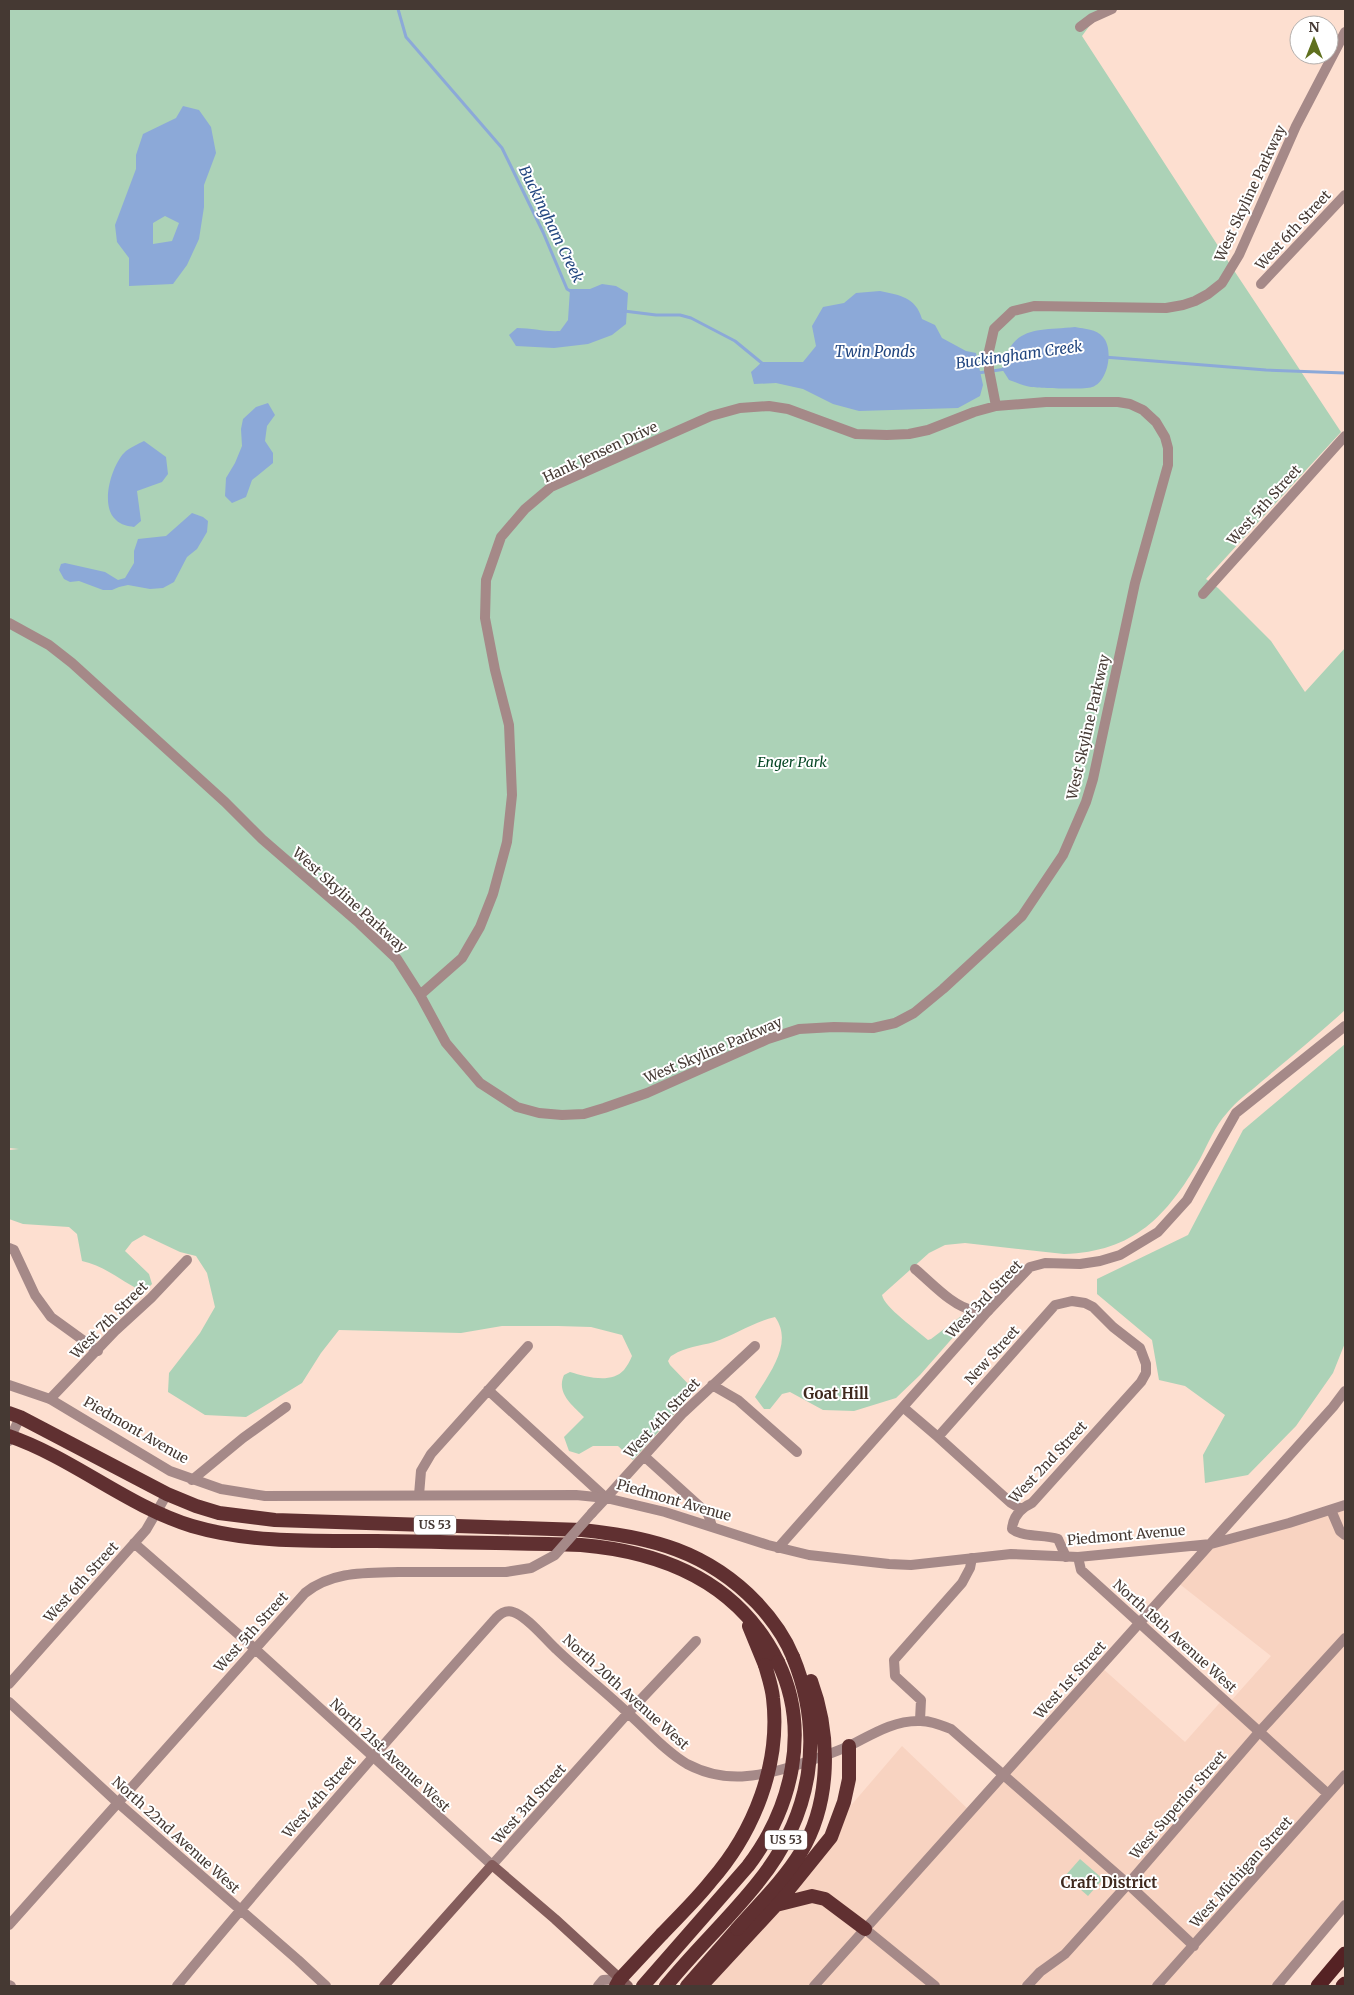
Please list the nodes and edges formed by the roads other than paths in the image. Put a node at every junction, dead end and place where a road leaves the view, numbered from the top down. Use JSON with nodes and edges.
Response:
{"nodes":[{"id":1,"x":1112,"y":9,"type":"edge"},
{"id":2,"x":1080,"y":27,"type":"dead end"},
{"id":3,"x":1345,"y":32,"type":"edge"},
{"id":4,"x":1345,"y":195,"type":"edge"},
{"id":5,"x":1261,"y":284,"type":"dead end"},
{"id":6,"x":996,"y":406,"type":"junction"},
{"id":7,"x":1345,"y":436,"type":"edge"},
{"id":8,"x":1203,"y":594,"type":"dead end"},
{"id":9,"x":9,"y":623,"type":"edge"},
{"id":10,"x":420,"y":995,"type":"junction"},
{"id":11,"x":1345,"y":1026,"type":"edge"},
{"id":12,"x":9,"y":1248,"type":"edge"},
{"id":13,"x":187,"y":1260,"type":"dead end"},
{"id":14,"x":916,"y":1269,"type":"dead end"},
{"id":15,"x":1072,"y":1301,"type":"joint"},
{"id":16,"x":988,"y":1311,"type":"junction"},
{"id":17,"x":528,"y":1346,"type":"dead end"},
{"id":18,"x":755,"y":1346,"type":"dead end"},
{"id":19,"x":98,"y":1351,"type":"junction"},
{"id":20,"x":9,"y":1385,"type":"edge"},
{"id":21,"x":712,"y":1385,"type":"junction"},
{"id":22,"x":488,"y":1390,"type":"junction"},
{"id":23,"x":1345,"y":1391,"type":"edge"},
{"id":24,"x":50,"y":1399,"type":"junction"},
{"id":25,"x":286,"y":1407,"type":"dead end"},
{"id":26,"x":904,"y":1408,"type":"junction"},
{"id":27,"x":14,"y":1415,"type":"edge"},
{"id":28,"x":938,"y":1437,"type":"junction"},
{"id":29,"x":10,"y":1438,"type":"edge"},
{"id":30,"x":797,"y":1452,"type":"dead end"},
{"id":31,"x":644,"y":1456,"type":"junction"},
{"id":32,"x":192,"y":1480,"type":"junction"},
{"id":33,"x":167,"y":1494,"type":"junction"},
{"id":34,"x":419,"y":1495,"type":"junction"},
{"id":35,"x":606,"y":1498,"type":"junction"},
{"id":36,"x":1345,"y":1505,"type":"edge"},
{"id":37,"x":1021,"y":1509,"type":"junction"},
{"id":38,"x":1331,"y":1510,"type":"junction"},
{"id":39,"x":157,"y":1512,"type":"junction"},
{"id":40,"x":592,"y":1513,"type":"joint"},
{"id":41,"x":712,"y":1526,"type":"junction"},
{"id":42,"x":1345,"y":1535,"type":"edge"},
{"id":43,"x":134,"y":1543,"type":"junction"},
{"id":44,"x":1211,"y":1544,"type":"junction"},
{"id":45,"x":778,"y":1548,"type":"junction"},
{"id":46,"x":1066,"y":1557,"type":"junction"},
{"id":47,"x":1078,"y":1557,"type":"junction"},
{"id":48,"x":972,"y":1558,"type":"junction"},
{"id":49,"x":509,"y":1611,"type":"joint"},
{"id":50,"x":1140,"y":1623,"type":"junction"},
{"id":51,"x":1345,"y":1638,"type":"edge"},
{"id":52,"x":696,"y":1641,"type":"dead end"},
{"id":53,"x":254,"y":1648,"type":"junction"},
{"id":54,"x":796,"y":1656,"type":"junction"},
{"id":55,"x":772,"y":1663,"type":"junction"},
{"id":56,"x":9,"y":1684,"type":"edge"},
{"id":57,"x":9,"y":1702,"type":"edge"},
{"id":58,"x":628,"y":1713,"type":"junction"},
{"id":59,"x":920,"y":1720,"type":"junction"},
{"id":60,"x":1260,"y":1731,"type":"junction"},
{"id":61,"x":849,"y":1746,"type":"junction"},
{"id":62,"x":373,"y":1756,"type":"junction"},
{"id":63,"x":1005,"y":1774,"type":"junction"},
{"id":64,"x":1345,"y":1775,"type":"edge"},
{"id":65,"x":1328,"y":1794,"type":"junction"},
{"id":66,"x":117,"y":1802,"type":"junction"},
{"id":67,"x":492,"y":1865,"type":"junction"},
{"id":68,"x":1128,"y":1884,"type":"junction"},
{"id":69,"x":1345,"y":1904,"type":"edge"},
{"id":70,"x":776,"y":1905,"type":"junction"},
{"id":71,"x":240,"y":1910,"type":"junction"},
{"id":72,"x":9,"y":1925,"type":"edge"},
{"id":73,"x":865,"y":1929,"type":"junction"},
{"id":74,"x":1194,"y":1946,"type":"junction"},
{"id":75,"x":1345,"y":1954,"type":"edge"},
{"id":76,"x":621,"y":1984,"type":"edge"},
{"id":77,"x":702,"y":1985,"type":"edge"},
{"id":78,"x":177,"y":1986,"type":"edge"},
{"id":79,"x":326,"y":1986,"type":"edge"},
{"id":80,"x":384,"y":1986,"type":"edge"},
{"id":81,"x":598,"y":1986,"type":"edge"},
{"id":82,"x":643,"y":1986,"type":"edge"},
{"id":83,"x":666,"y":1986,"type":"edge"},
{"id":84,"x":687,"y":1986,"type":"edge"},
{"id":85,"x":814,"y":1986,"type":"edge"},
{"id":86,"x":935,"y":1986,"type":"edge"},
{"id":87,"x":1027,"y":1986,"type":"edge"},
{"id":88,"x":1157,"y":1986,"type":"edge"},
{"id":89,"x":1276,"y":1986,"type":"edge"},
{"id":90,"x":1318,"y":1986,"type":"edge"}],
"edges":[{"from":1,"to":2,"type":"street"},
{"from":3,"to":6,"type":"street","name":"West Skyline Parkway"},
{"from":4,"to":5,"type":"street","name":"West 6th Street"},
{"from":6,"to":10,"type":"street","name":"Hank Jensen Drive"},
{"from":6,"to":10,"type":"street","name":"West Skyline Parkway"},
{"from":7,"to":8,"type":"street","name":"West 5th Street"},
{"from":9,"to":10,"type":"street","name":"West Skyline Parkway"},
{"from":11,"to":16,"type":"street","name":"West 3rd Street"},
{"from":12,"to":19,"type":"street"},
{"from":13,"to":19,"type":"street","name":"West 7th Street"},
{"from":14,"to":16,"type":"street"},
{"from":15,"to":28,"type":"street","name":"New Street"},
{"from":15,"to":37,"type":"street","name":"West 2nd Street"},
{"from":16,"to":26,"type":"street","name":"West 3rd Street"},
{"from":17,"to":22,"type":"street"},
{"from":18,"to":21,"type":"street","name":"West 4th Street"},
{"from":19,"to":24,"type":"street","name":"West 7th Street"},
{"from":20,"to":24,"type":"street","name":"Piedmont Avenue"},
{"from":21,"to":30,"type":"street"},
{"from":21,"to":31,"type":"street","name":"West 4th Street"},
{"from":22,"to":34,"type":"street"},
{"from":22,"to":35,"type":"street"},
{"from":23,"to":44,"type":"street","name":"West 1st Street"},
{"from":24,"to":32,"type":"street","name":"Piedmont Avenue"},
{"from":25,"to":32,"type":"street"},
{"from":26,"to":28,"type":"street"},
{"from":26,"to":45,"type":"street","name":"West 3rd Street"},
{"from":27,"to":29,"type":"street"},
{"from":27,"to":33,"type":"highway","number":"US 53"},
{"from":28,"to":37,"type":"street"},
{"from":29,"to":39,"type":"highway","number":"US 53"},
{"from":31,"to":35,"type":"street","name":"West 4th Street"},
{"from":31,"to":41,"type":"street"},
{"from":32,"to":34,"type":"street","name":"Piedmont Avenue"},
{"from":33,"to":39,"type":"street","name":"West 6th Street"},
{"from":33,"to":54,"type":"highway","number":"US 53"},
{"from":34,"to":35,"type":"street","name":"Piedmont Avenue"},
{"from":35,"to":40,"type":"street","name":"West 4th Street"},
{"from":35,"to":41,"type":"street","name":"Piedmont Avenue"},
{"from":36,"to":38,"type":"street","name":"Piedmont Avenue"},
{"from":37,"to":46,"type":"street","name":"West 2nd Street"},
{"from":38,"to":42,"type":"street"},
{"from":38,"to":44,"type":"street","name":"Piedmont Avenue"},
{"from":39,"to":43,"type":"street","name":"West 6th Street"},
{"from":39,"to":55,"type":"highway","number":"US 53"},
{"from":40,"to":53,"type":"street","name":"West 5th Street","bridge":true},
{"from":41,"to":45,"type":"street","name":"Piedmont Avenue"},
{"from":43,"to":53,"type":"street","name":"North 21st Avenue West"},
{"from":43,"to":56,"type":"street","name":"West 6th Street"},
{"from":44,"to":47,"type":"street","name":"Piedmont Avenue"},
{"from":44,"to":50,"type":"street","name":"West 1st Street"},
{"from":45,"to":48,"type":"street","name":"Piedmont Avenue"},
{"from":46,"to":47,"type":"street","name":"Piedmont Avenue"},
{"from":46,"to":48,"type":"street","name":"Piedmont Avenue"},
{"from":47,"to":50,"type":"street","name":"North 18th Avenue West"},
{"from":48,"to":59,"type":"street"},
{"from":49,"to":58,"type":"street","name":"North 20th Avenue West"},
{"from":49,"to":62,"type":"street","name":"West 4th Street"},
{"from":50,"to":60,"type":"street","name":"North 18th Avenue West"},
{"from":50,"to":63,"type":"street","name":"West 1st Street"},
{"from":51,"to":60,"type":"street","name":"West Superior Street"},
{"from":52,"to":58,"type":"street","name":"West 3rd Street"},
{"from":53,"to":62,"type":"street","name":"North 21st Avenue West"},
{"from":53,"to":66,"type":"street","name":"West 5th Street"},
{"from":54,"to":83,"type":"highway","number":"US 53","bridge":true},
{"from":54,"to":84,"type":"highway","bridge":true},
{"from":55,"to":76,"type":"highway","bridge":true},
{"from":55,"to":82,"type":"highway","number":"US 53","bridge":true},
{"from":57,"to":66,"type":"street","name":"North 22nd Avenue West"},
{"from":58,"to":61,"type":"street","name":"North 20th Avenue West"},
{"from":58,"to":67,"type":"street","name":"West 3rd Street"},
{"from":59,"to":61,"type":"street","name":"North 20th Avenue West"},
{"from":59,"to":63,"type":"street","name":"North 20th Avenue West"},
{"from":60,"to":65,"type":"street","name":"North 18th Avenue West"},
{"from":60,"to":68,"type":"street","name":"West Superior Street"},
{"from":61,"to":70,"type":"highway"},
{"from":62,"to":67,"type":"street","name":"North 21st Avenue West"},
{"from":62,"to":71,"type":"street","name":"West 4th Street"},
{"from":63,"to":68,"type":"street","name":"North 20th Avenue West"},
{"from":63,"to":73,"type":"street","name":"West 1st Street"},
{"from":64,"to":65,"type":"street","name":"West Michigan Street"},
{"from":65,"to":74,"type":"street","name":"West Michigan Street"},
{"from":66,"to":71,"type":"street","name":"North 22nd Avenue West"},
{"from":66,"to":72,"type":"street","name":"West 5th Street"},
{"from":67,"to":76,"type":"main road","name":"North 21st Avenue West"},
{"from":67,"to":80,"type":"main road","name":"West 3rd Street"},
{"from":68,"to":74,"type":"street","name":"North 20th Avenue West"},
{"from":68,"to":87,"type":"street","name":"West Superior Street"},
{"from":69,"to":89,"type":"street"},
{"from":70,"to":73,"type":"highway"},
{"from":70,"to":77,"type":"highway"},
{"from":71,"to":78,"type":"street","name":"West 4th Street"},
{"from":71,"to":79,"type":"street","name":"North 22nd Avenue West"},
{"from":73,"to":85,"type":"street","name":"West 1st Street"},
{"from":73,"to":86,"type":"street"},
{"from":74,"to":88,"type":"street","name":"West Michigan Street"},
{"from":75,"to":90,"type":"highway"},
{"from":76,"to":81,"type":"street"}]}
